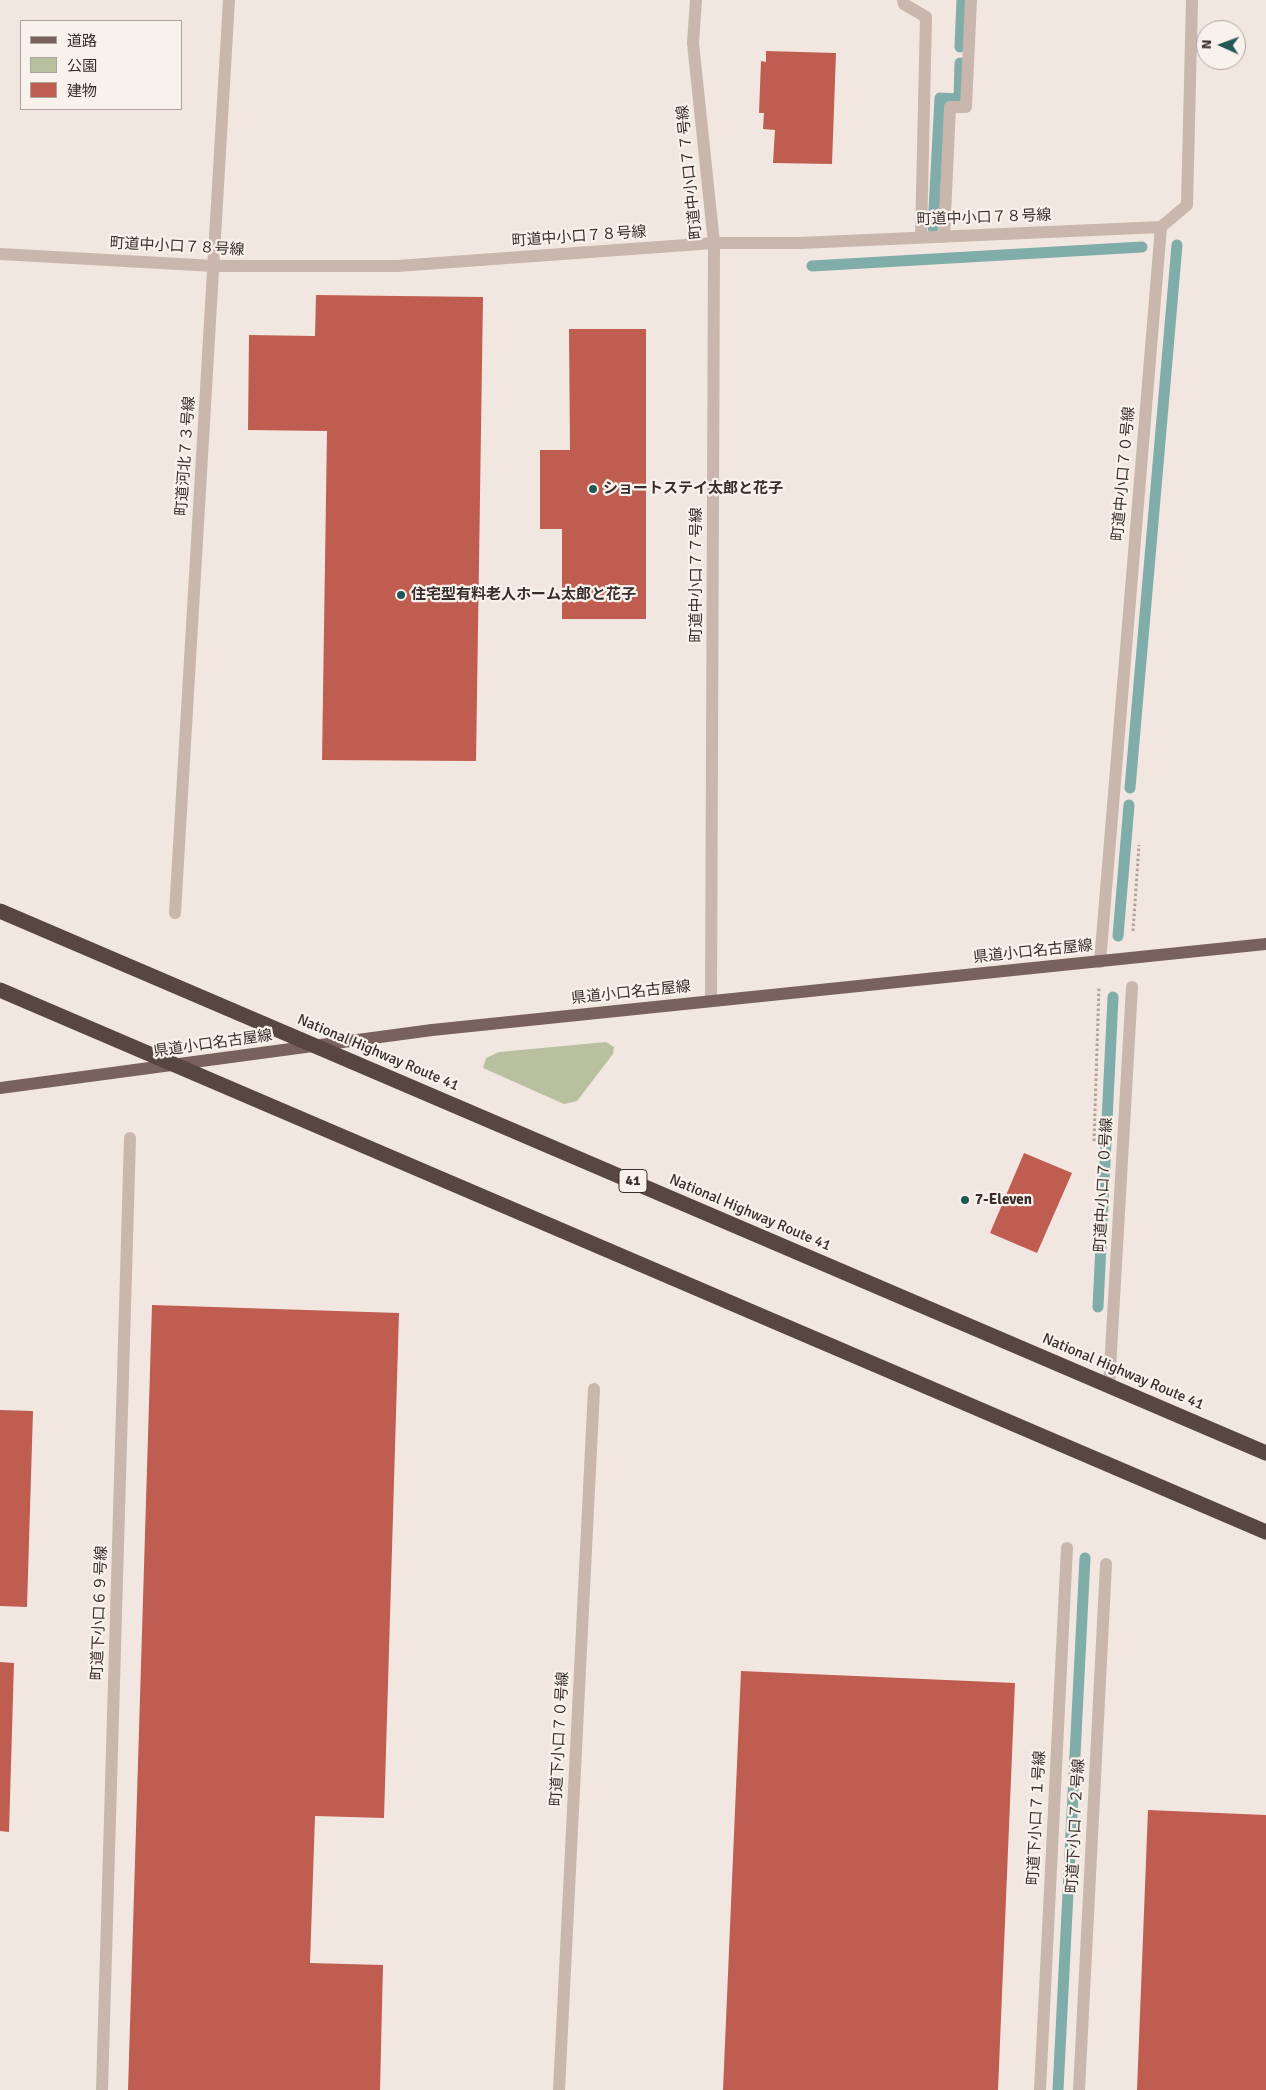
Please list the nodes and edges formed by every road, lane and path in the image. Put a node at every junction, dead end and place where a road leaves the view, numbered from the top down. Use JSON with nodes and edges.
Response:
{"nodes":[{"id":1,"x":229,"y":0,"type":"edge"},
{"id":2,"x":696,"y":0,"type":"edge"},
{"id":3,"x":902,"y":0,"type":"edge"},
{"id":4,"x":971,"y":0,"type":"edge"},
{"id":5,"x":1192,"y":0,"type":"edge"},
{"id":6,"x":1161,"y":227,"type":"junction"},
{"id":7,"x":944,"y":236,"type":"junction"},
{"id":8,"x":921,"y":237,"type":"junction"},
{"id":9,"x":714,"y":243,"type":"junction"},
{"id":10,"x":0,"y":254,"type":"edge"},
{"id":11,"x":214,"y":266,"type":"junction"},
{"id":12,"x":1140,"y":836,"type":"dead end"},
{"id":13,"x":0,"y":911,"type":"edge"},
{"id":14,"x":175,"y":913,"type":"dead end"},
{"id":15,"x":1266,"y":944,"type":"edge"},
{"id":16,"x":1132,"y":958,"type":"junction"},
{"id":17,"x":1100,"y":962,"type":"junction"},
{"id":18,"x":1132,"y":987,"type":"dead end"},
{"id":19,"x":0,"y":990,"type":"edge"},
{"id":20,"x":711,"y":1001,"type":"junction"},
{"id":21,"x":316,"y":1046,"type":"junction"},
{"id":22,"x":175,"y":1066,"type":"junction"},
{"id":23,"x":0,"y":1088,"type":"edge"},
{"id":24,"x":130,"y":1138,"type":"dead end"},
{"id":25,"x":1094,"y":1149,"type":"dead end"},
{"id":26,"x":1109,"y":1386,"type":"junction"},
{"id":27,"x":594,"y":1389,"type":"dead end"},
{"id":28,"x":1266,"y":1453,"type":"edge"},
{"id":29,"x":1266,"y":1532,"type":"edge"},
{"id":30,"x":1067,"y":1548,"type":"dead end"},
{"id":31,"x":1106,"y":1564,"type":"dead end"},
{"id":32,"x":102,"y":2090,"type":"edge"},
{"id":33,"x":559,"y":2090,"type":"edge"},
{"id":34,"x":1040,"y":2090,"type":"edge"},
{"id":35,"x":1079,"y":2090,"type":"edge"}],
"edges":[{"from":1,"to":11,"type":"street","name":"町道河北７３号線"},
{"from":2,"to":9,"type":"street","name":"町道中小口７７号線"},
{"from":3,"to":8,"type":"street"},
{"from":4,"to":7,"type":"street"},
{"from":5,"to":6,"type":"street"},
{"from":6,"to":7,"type":"street","name":"町道中小口７８号線"},
{"from":6,"to":17,"type":"street","name":"町道中小口７０号線"},
{"from":7,"to":8,"type":"street","name":"町道中小口７８号線"},
{"from":8,"to":9,"type":"street","name":"町道中小口７８号線"},
{"from":9,"to":11,"type":"street","name":"町道中小口７８号線"},
{"from":9,"to":20,"type":"street","name":"町道中小口７７号線"},
{"from":10,"to":11,"type":"street","name":"町道中小口７８号線"},
{"from":11,"to":14,"type":"street","name":"町道河北７３号線"},
{"from":12,"to":16,"type":"path"},
{"from":13,"to":21,"type":"highway","name":"National Highway Route 41","number":"41"},
{"from":15,"to":16,"type":"main road","name":"県道小口名古屋線"},
{"from":16,"to":17,"type":"main road","name":"県道小口名古屋線"},
{"from":17,"to":20,"type":"main road","name":"県道小口名古屋線"},
{"from":17,"to":25,"type":"path"},
{"from":18,"to":26,"type":"street","name":"町道中小口７０号線"},
{"from":19,"to":22,"type":"highway"},
{"from":20,"to":21,"type":"main road","name":"県道小口名古屋線"},
{"from":21,"to":22,"type":"main road","name":"県道小口名古屋線"},
{"from":21,"to":26,"type":"highway","name":"National Highway Route 41","number":"41"},
{"from":22,"to":23,"type":"main road","name":"県道小口名古屋線"},
{"from":22,"to":29,"type":"highway"},
{"from":24,"to":32,"type":"street","name":"町道下小口６９号線"},
{"from":26,"to":28,"type":"highway","name":"National Highway Route 41","number":"41"},
{"from":27,"to":33,"type":"street","name":"町道下小口７０号線"},
{"from":30,"to":34,"type":"street","name":"町道下小口７１号線"},
{"from":31,"to":35,"type":"street","name":"町道下小口７２号線"}]}
